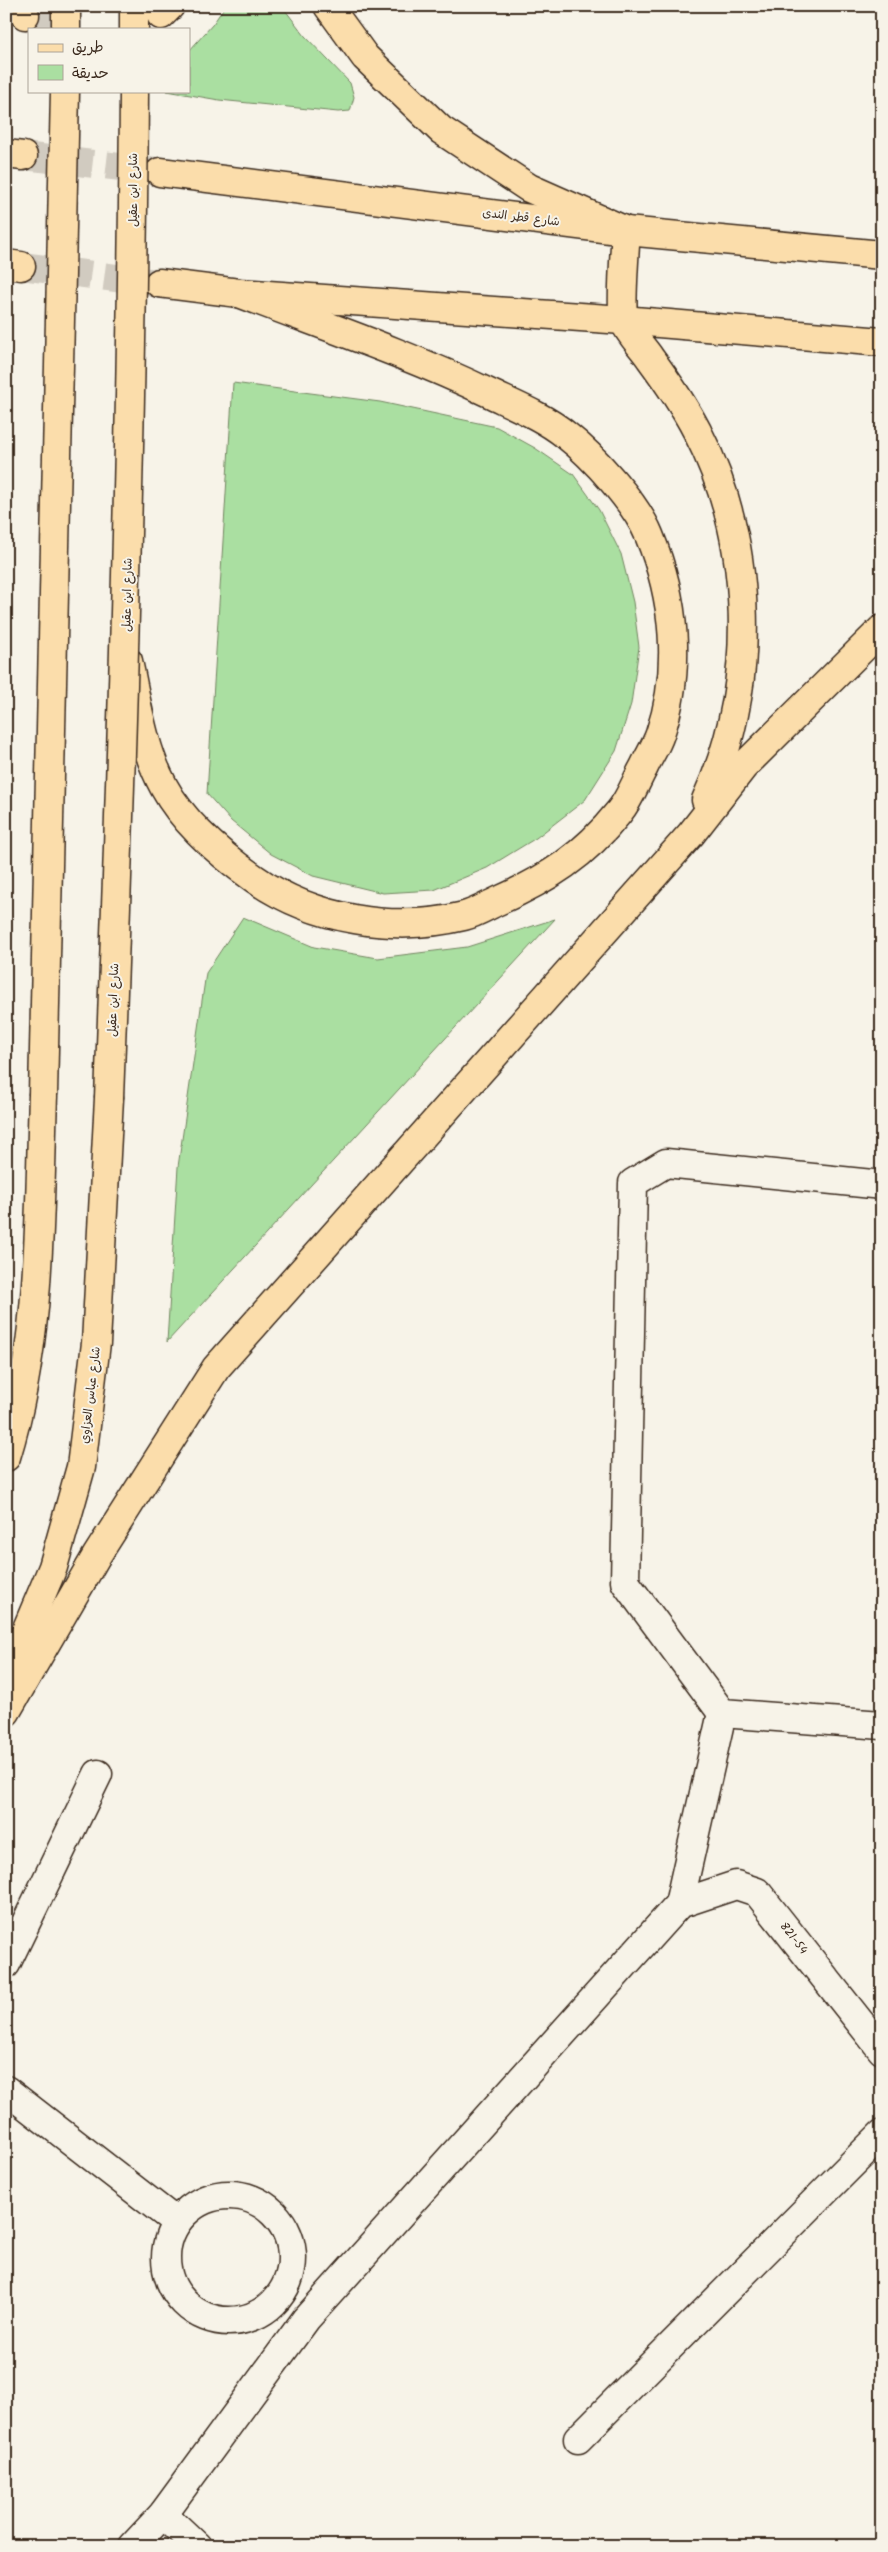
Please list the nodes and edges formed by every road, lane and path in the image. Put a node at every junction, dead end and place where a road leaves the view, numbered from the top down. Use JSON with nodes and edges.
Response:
{"nodes":[{"id":1,"x":66,"y":6,"type":"edge"},
{"id":2,"x":134,"y":6,"type":"edge"},
{"id":3,"x":328,"y":6,"type":"edge"},
{"id":4,"x":66,"y":28,"type":"edge"},
{"id":5,"x":134,"y":28,"type":"edge"},
{"id":6,"x":65,"y":92,"type":"edge"},
{"id":7,"x":134,"y":92,"type":"edge"},
{"id":8,"x":160,"y":172,"type":"tunnel mouth"},
{"id":9,"x":626,"y":231,"type":"junction"},
{"id":10,"x":882,"y":255,"type":"edge"},
{"id":11,"x":159,"y":283,"type":"tunnel mouth"},
{"id":12,"x":238,"y":293,"type":"junction"},
{"id":13,"x":623,"y":320,"type":"junction"},
{"id":14,"x":882,"y":342,"type":"edge"},
{"id":15,"x":882,"y":628,"type":"edge"},
{"id":16,"x":126,"y":652,"type":"junction"},
{"id":17,"x":690,"y":834,"type":"junction"},
{"id":18,"x":109,"y":1098,"type":"joint"},
{"id":19,"x":882,"y":1185,"type":"edge"},
{"id":20,"x":6,"y":1457,"type":"edge"},
{"id":21,"x":6,"y":1678,"type":"edge"},
{"id":22,"x":6,"y":1712,"type":"edge"},
{"id":23,"x":722,"y":1713,"type":"junction"},
{"id":24,"x":882,"y":1725,"type":"edge"},
{"id":25,"x":98,"y":1774,"type":"dead end"},
{"id":26,"x":678,"y":1904,"type":"junction"},
{"id":27,"x":6,"y":1964,"type":"edge"},
{"id":28,"x":882,"y":2050,"type":"edge"},
{"id":29,"x":6,"y":2090,"type":"edge"},
{"id":30,"x":882,"y":2134,"type":"edge"},
{"id":31,"x":176,"y":2222,"type":"junction"},
{"id":32,"x":280,"y":2296,"type":"junction"},
{"id":33,"x":306,"y":2319,"type":"junction"},
{"id":34,"x":578,"y":2439,"type":"dead end"},
{"id":35,"x":163,"y":2514,"type":"junction"},
{"id":36,"x":133,"y":2546,"type":"edge"},
{"id":37,"x":197,"y":2546,"type":"edge"}],
"edges":[{"from":1,"to":4,"type":"main road"},
{"from":2,"to":5,"type":"main road"},
{"from":3,"to":9,"type":"main road"},
{"from":6,"to":20,"type":"main road","bridge":true},
{"from":7,"to":16,"type":"main road","name":"شارع ابن عقيل","bridge":true},
{"from":8,"to":9,"type":"main road","name":"شارع قطر الندى"},
{"from":9,"to":10,"type":"main road","name":"شارع قطر الندى"},
{"from":9,"to":13,"type":"main road"},
{"from":11,"to":12,"type":"main road"},
{"from":12,"to":13,"type":"main road"},
{"from":12,"to":16,"type":"main road"},
{"from":13,"to":14,"type":"main road"},
{"from":13,"to":17,"type":"main road"},
{"from":15,"to":17,"type":"main road"},
{"from":16,"to":18,"type":"main road","name":"شارع ابن عقيل","bridge":true},
{"from":17,"to":22,"type":"main road"},
{"from":18,"to":21,"type":"main road","name":"شارع عباس العزاوي"},
{"from":19,"to":23,"type":"street"},
{"from":23,"to":24,"type":"street"},
{"from":23,"to":26,"type":"street"},
{"from":25,"to":27,"type":"street"},
{"from":26,"to":28,"type":"street","name":"821-54"},
{"from":26,"to":33,"type":"street"},
{"from":29,"to":31,"type":"street"},
{"from":30,"to":34,"type":"street"},
{"from":31,"to":32,"type":"street"},
{"from":31,"to":32,"type":"street"},
{"from":32,"to":33,"type":"street"},
{"from":33,"to":35,"type":"street"},
{"from":35,"to":36,"type":"street"},
{"from":35,"to":37,"type":"street"}]}
